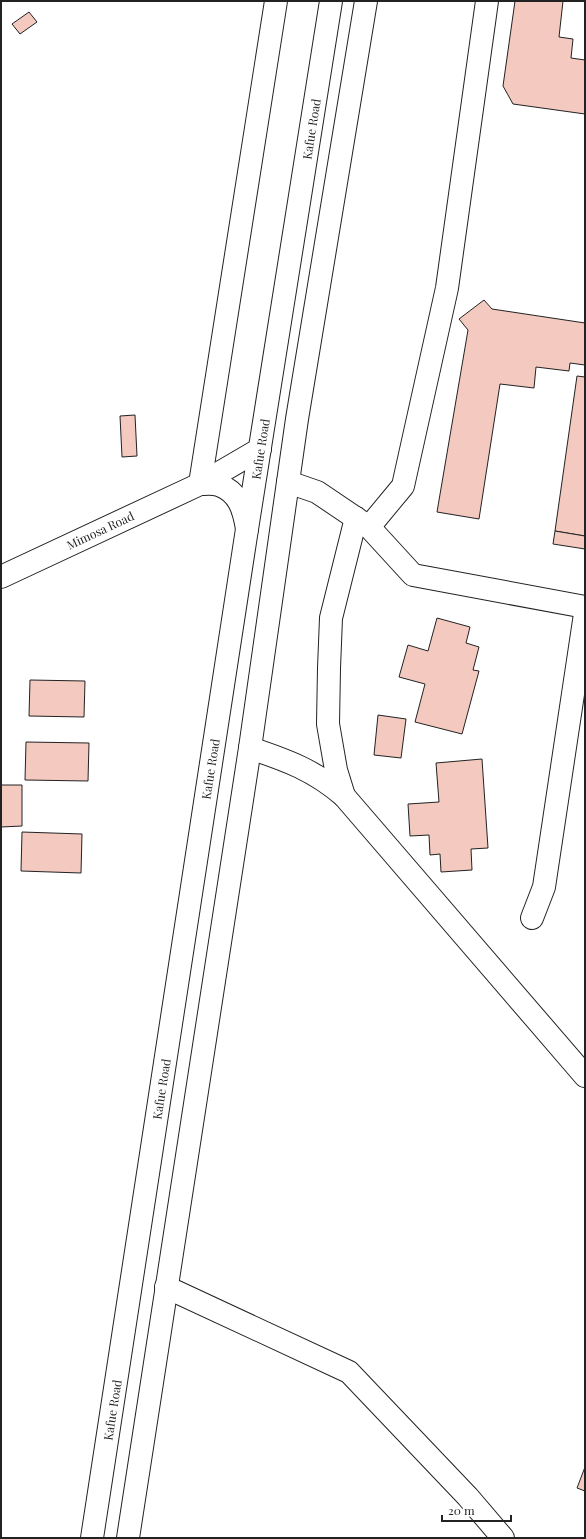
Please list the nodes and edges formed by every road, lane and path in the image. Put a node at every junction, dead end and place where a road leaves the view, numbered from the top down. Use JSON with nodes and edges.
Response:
{"nodes":[{"id":1,"x":276,"y":1,"type":"edge"},
{"id":2,"x":331,"y":1,"type":"edge"},
{"id":3,"x":366,"y":1,"type":"edge"},
{"id":4,"x":487,"y":1,"type":"edge"},
{"id":5,"x":260,"y":449,"type":"junction"},
{"id":6,"x":288,"y":482,"type":"junction"},
{"id":7,"x":200,"y":484,"type":"junction"},
{"id":8,"x":362,"y":523,"type":"junction"},
{"id":9,"x":247,"y":529,"type":"junction"},
{"id":10,"x":1,"y":577,"type":"edge"},
{"id":11,"x":585,"y":607,"type":"edge"},
{"id":12,"x":585,"y":614,"type":"edge"},
{"id":13,"x":250,"y":748,"type":"junction"},
{"id":14,"x":344,"y":796,"type":"junction"},
{"id":15,"x":532,"y":918,"type":"dead end"},
{"id":16,"x":585,"y":1076,"type":"edge"},
{"id":17,"x":166,"y":1287,"type":"junction"},
{"id":18,"x":92,"y":1538,"type":"edge"},
{"id":19,"x":128,"y":1538,"type":"edge"},
{"id":20,"x":502,"y":1538,"type":"edge"}],
"edges":[{"from":1,"to":7,"type":"main road"},
{"from":2,"to":5,"type":"main road","name":"Kafue Road"},
{"from":3,"to":6,"type":"main road"},
{"from":4,"to":8,"type":"main road"},
{"from":5,"to":7,"type":"main road","name":"Mimosa Road"},
{"from":5,"to":9,"type":"main road","name":"Kafue Road"},
{"from":6,"to":8,"type":"main road"},
{"from":6,"to":13,"type":"main road"},
{"from":7,"to":9,"type":"main road"},
{"from":7,"to":10,"type":"main road","name":"Mimosa Road"},
{"from":8,"to":11,"type":"main road"},
{"from":8,"to":14,"type":"main road"},
{"from":9,"to":18,"type":"main road","name":"Kafue Road"},
{"from":12,"to":15,"type":"main road"},
{"from":13,"to":14,"type":"main road"},
{"from":13,"to":17,"type":"main road"},
{"from":14,"to":16,"type":"main road"},
{"from":17,"to":19,"type":"main road"},
{"from":17,"to":20,"type":"main road"}]}
